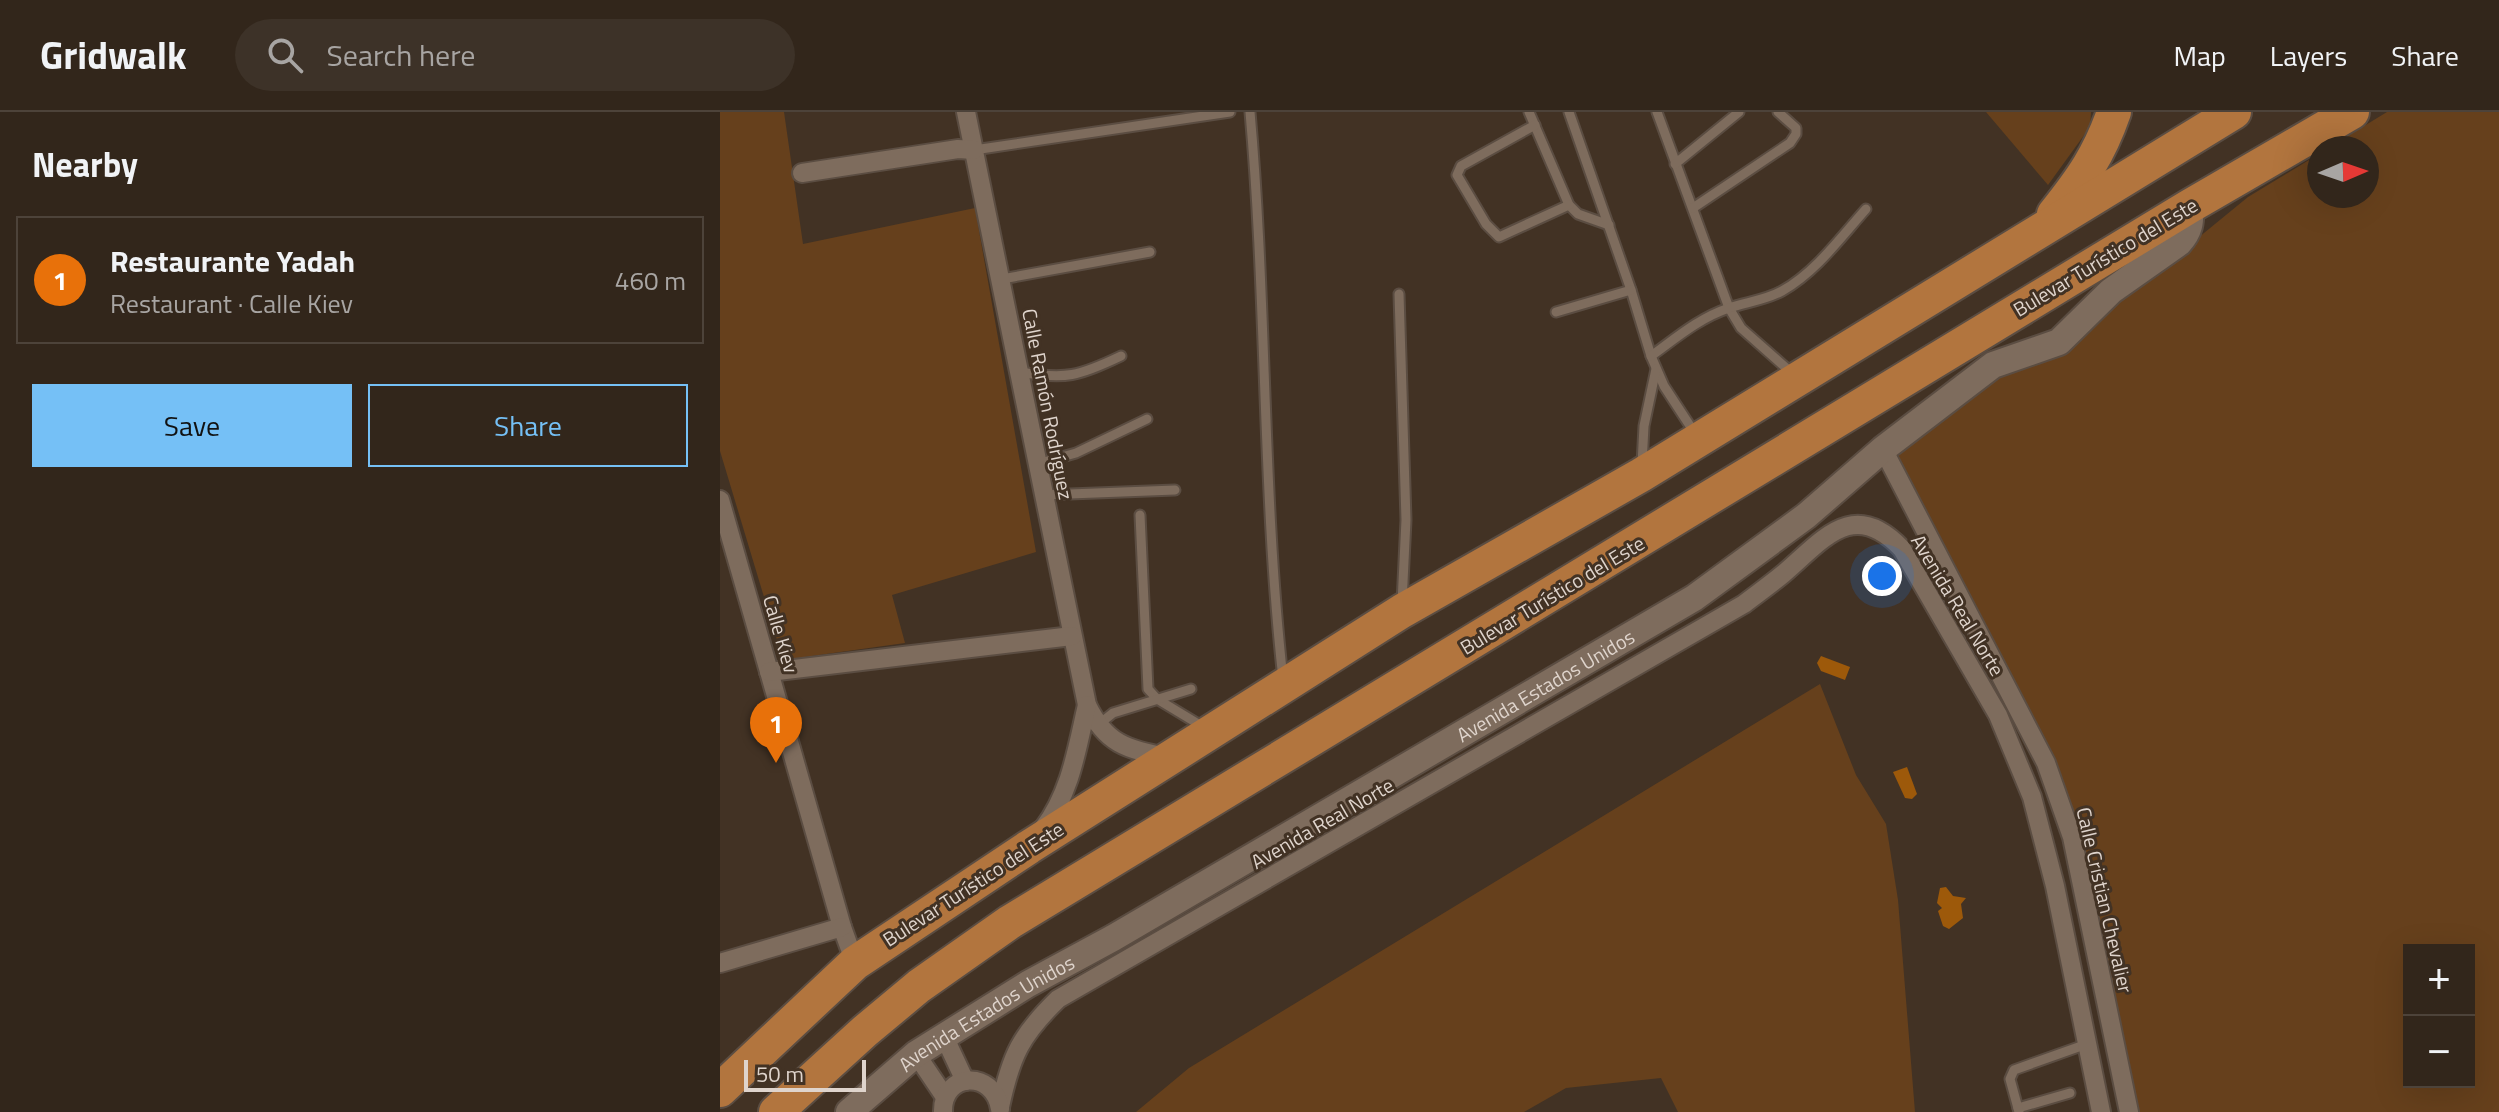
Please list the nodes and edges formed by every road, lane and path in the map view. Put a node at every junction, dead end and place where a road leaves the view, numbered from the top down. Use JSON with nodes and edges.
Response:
{"nodes":[{"id":1,"x":966,"y":112,"type":"edge"},
{"id":2,"x":1230,"y":112,"type":"edge"},
{"id":3,"x":1250,"y":112,"type":"edge"},
{"id":4,"x":1529,"y":112,"type":"edge"},
{"id":5,"x":1569,"y":112,"type":"edge"},
{"id":6,"x":1657,"y":112,"type":"edge"},
{"id":7,"x":1739,"y":112,"type":"edge"},
{"id":8,"x":1778,"y":112,"type":"edge"},
{"id":9,"x":2114,"y":112,"type":"edge"},
{"id":10,"x":2234,"y":112,"type":"edge"},
{"id":11,"x":2352,"y":112,"type":"edge"},
{"id":12,"x":1535,"y":125,"type":"junction"},
{"id":13,"x":974,"y":150,"type":"junction"},
{"id":14,"x":1675,"y":164,"type":"junction"},
{"id":15,"x":802,"y":173,"type":"dead end"},
{"id":16,"x":1569,"y":205,"type":"junction"},
{"id":17,"x":2190,"y":206,"type":"junction"},
{"id":18,"x":1693,"y":208,"type":"junction"},
{"id":19,"x":1866,"y":209,"type":"dead end"},
{"id":20,"x":1609,"y":225,"type":"junction"},
{"id":21,"x":2038,"y":234,"type":"junction"},
{"id":22,"x":1150,"y":252,"type":"dead end"},
{"id":23,"x":1002,"y":279,"type":"junction"},
{"id":24,"x":1631,"y":290,"type":"junction"},
{"id":25,"x":1399,"y":294,"type":"dead end"},
{"id":26,"x":1729,"y":308,"type":"junction"},
{"id":27,"x":1556,"y":312,"type":"dead end"},
{"id":28,"x":1121,"y":356,"type":"dead end"},
{"id":29,"x":1651,"y":356,"type":"junction"},
{"id":30,"x":1656,"y":369,"type":"junction"},
{"id":31,"x":1020,"y":372,"type":"junction"},
{"id":32,"x":1799,"y":379,"type":"junction"},
{"id":33,"x":1147,"y":419,"type":"dead end"},
{"id":34,"x":1700,"y":440,"type":"junction"},
{"id":35,"x":1883,"y":449,"type":"junction"},
{"id":36,"x":1037,"y":464,"type":"junction"},
{"id":37,"x":1641,"y":475,"type":"junction"},
{"id":38,"x":1175,"y":490,"type":"dead end"},
{"id":39,"x":1043,"y":495,"type":"junction"},
{"id":40,"x":720,"y":500,"type":"edge"},
{"id":41,"x":1140,"y":515,"type":"dead end"},
{"id":42,"x":1402,"y":611,"type":"junction"},
{"id":43,"x":1072,"y":636,"type":"junction"},
{"id":44,"x":769,"y":672,"type":"junction"},
{"id":45,"x":1284,"y":685,"type":"junction"},
{"id":46,"x":1191,"y":689,"type":"dead end"},
{"id":47,"x":1157,"y":699,"type":"junction"},
{"id":48,"x":1087,"y":705,"type":"junction"},
{"id":49,"x":1097,"y":725,"type":"junction"},
{"id":50,"x":1209,"y":731,"type":"junction"},
{"id":51,"x":1167,"y":757,"type":"junction"},
{"id":52,"x":1029,"y":847,"type":"junction"},
{"id":53,"x":842,"y":927,"type":"junction"},
{"id":54,"x":720,"y":963,"type":"edge"},
{"id":55,"x":855,"y":963,"type":"junction"},
{"id":56,"x":944,"y":1036,"type":"junction"},
{"id":57,"x":2087,"y":1044,"type":"junction"},
{"id":58,"x":916,"y":1054,"type":"junction"},
{"id":59,"x":1008,"y":1072,"type":"junction"},
{"id":60,"x":974,"y":1082,"type":"junction"},
{"id":61,"x":720,"y":1090,"type":"edge"},
{"id":62,"x":2070,"y":1093,"type":"dead end"},
{"id":63,"x":944,"y":1104,"type":"edge"},
{"id":64,"x":1000,"y":1109,"type":"edge"},
{"id":65,"x":2019,"y":1110,"type":"edge"},
{"id":66,"x":776,"y":1112,"type":"edge"},
{"id":67,"x":849,"y":1112,"type":"edge"},
{"id":68,"x":2101,"y":1112,"type":"edge"},
{"id":69,"x":2129,"y":1112,"type":"edge"}],
"edges":[{"from":1,"to":13,"type":"street","name":"Calle Ramón Rodríguez"},
{"from":2,"to":13,"type":"lane"},
{"from":3,"to":45,"type":"lane"},
{"from":4,"to":12,"type":"lane"},
{"from":5,"to":20,"type":"lane"},
{"from":6,"to":14,"type":"lane"},
{"from":7,"to":14,"type":"lane"},
{"from":8,"to":18,"type":"lane"},
{"from":9,"to":21,"type":"highway"},
{"from":10,"to":21,"type":"highway","name":"Bulevar Turístico del Este"},
{"from":11,"to":17,"type":"highway","name":"Bulevar Turístico del Este"},
{"from":12,"to":16,"type":"lane"},
{"from":12,"to":16,"type":"lane"},
{"from":13,"to":15,"type":"street"},
{"from":13,"to":23,"type":"street","name":"Calle Ramón Rodríguez"},
{"from":14,"to":18,"type":"lane"},
{"from":16,"to":20,"type":"lane"},
{"from":17,"to":35,"type":"street","name":"Avenida Estados Unidos"},
{"from":17,"to":66,"type":"highway","name":"Bulevar Turístico del Este"},
{"from":18,"to":26,"type":"lane"},
{"from":19,"to":26,"type":"lane"},
{"from":20,"to":24,"type":"lane"},
{"from":21,"to":32,"type":"highway","name":"Bulevar Turístico del Este"},
{"from":22,"to":23,"type":"lane"},
{"from":23,"to":31,"type":"street","name":"Calle Ramón Rodríguez"},
{"from":24,"to":27,"type":"lane"},
{"from":24,"to":29,"type":"lane"},
{"from":25,"to":42,"type":"lane"},
{"from":26,"to":29,"type":"lane"},
{"from":26,"to":32,"type":"lane"},
{"from":28,"to":31,"type":"lane"},
{"from":29,"to":30,"type":"lane"},
{"from":30,"to":34,"type":"lane"},
{"from":30,"to":37,"type":"lane"},
{"from":31,"to":36,"type":"street","name":"Calle Ramón Rodríguez"},
{"from":32,"to":34,"type":"highway","name":"Bulevar Turístico del Este"},
{"from":33,"to":36,"type":"lane"},
{"from":34,"to":37,"type":"highway","name":"Bulevar Turístico del Este"},
{"from":35,"to":56,"type":"street","name":"Avenida Estados Unidos"},
{"from":35,"to":69,"type":"street","name":"Calle Cristian Chevalier"},
{"from":36,"to":39,"type":"street","name":"Calle Ramón Rodríguez"},
{"from":37,"to":42,"type":"highway","name":"Bulevar Turístico del Este"},
{"from":38,"to":39,"type":"lane"},
{"from":39,"to":43,"type":"street","name":"Calle Ramón Rodríguez"},
{"from":40,"to":44,"type":"street","name":"Calle Kiev"},
{"from":41,"to":47,"type":"lane"},
{"from":42,"to":45,"type":"highway","name":"Bulevar Turístico del Este"},
{"from":43,"to":44,"type":"street"},
{"from":43,"to":48,"type":"street","name":"Calle Ramón Rodríguez"},
{"from":44,"to":53,"type":"street","name":"Calle Kiev"},
{"from":45,"to":50,"type":"highway","name":"Bulevar Turístico del Este"},
{"from":46,"to":47,"type":"lane"},
{"from":47,"to":49,"type":"lane"},
{"from":47,"to":50,"type":"lane"},
{"from":48,"to":49,"type":"street"},
{"from":48,"to":52,"type":"street"},
{"from":49,"to":51,"type":"street"},
{"from":50,"to":51,"type":"highway","name":"Bulevar Turístico del Este"},
{"from":51,"to":52,"type":"highway","name":"Bulevar Turístico del Este"},
{"from":52,"to":55,"type":"highway","name":"Bulevar Turístico del Este"},
{"from":53,"to":54,"type":"street"},
{"from":53,"to":55,"type":"street","name":"Calle Kiev"},
{"from":55,"to":61,"type":"highway","name":"Bulevar Turístico del Este"},
{"from":56,"to":58,"type":"street","name":"Avenida Estados Unidos"},
{"from":56,"to":60,"type":"street"},
{"from":57,"to":59,"type":"street","name":"Avenida Real Norte"},
{"from":57,"to":65,"type":"lane"},
{"from":57,"to":68,"type":"street","name":"Avenida Real Norte"},
{"from":58,"to":63,"type":"street"},
{"from":58,"to":67,"type":"street","name":"Avenida Estados Unidos"},
{"from":59,"to":60,"type":"street"},
{"from":59,"to":64,"type":"street","name":"Avenida Real Norte"},
{"from":60,"to":63,"type":"street"},
{"from":60,"to":64,"type":"street"},
{"from":62,"to":65,"type":"lane"}]}
